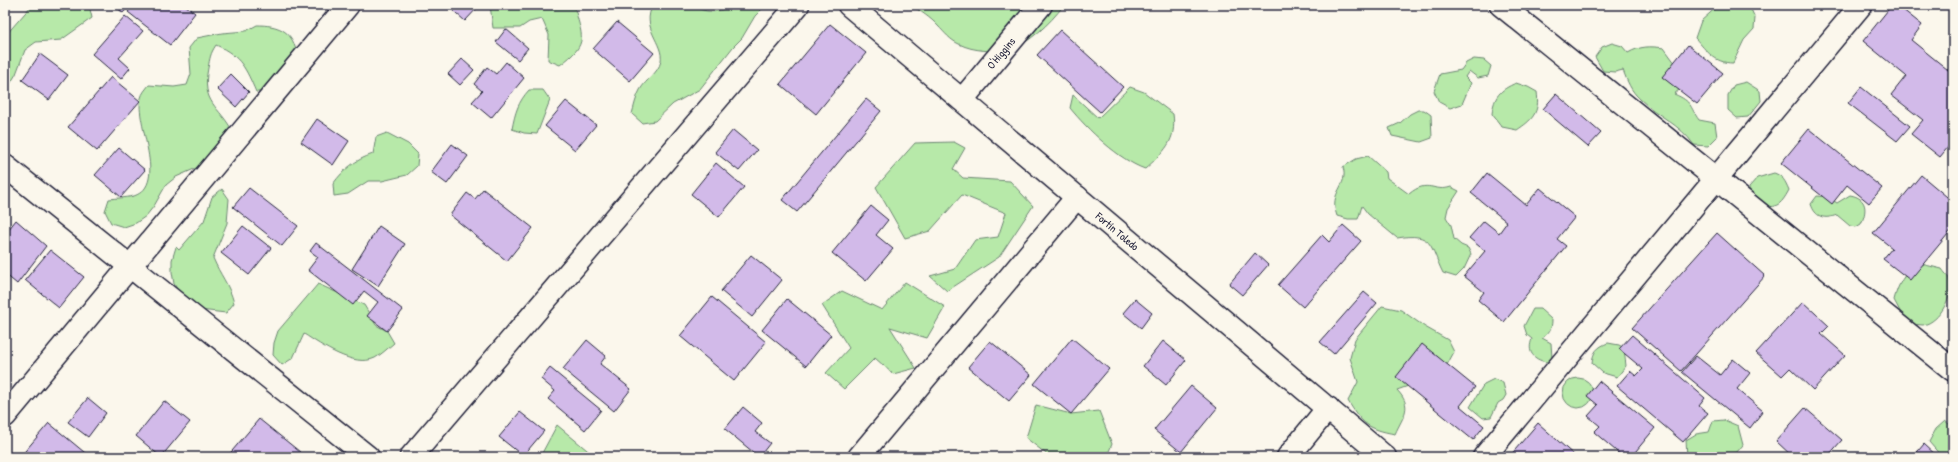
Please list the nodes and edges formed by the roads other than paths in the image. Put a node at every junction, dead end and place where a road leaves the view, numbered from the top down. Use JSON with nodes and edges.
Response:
{"nodes":[{"id":1,"x":348,"y":5,"type":"edge"},
{"id":2,"x":798,"y":5,"type":"edge"},
{"id":3,"x":849,"y":5,"type":"edge"},
{"id":4,"x":1041,"y":5,"type":"edge"},
{"id":5,"x":1501,"y":5,"type":"edge"},
{"id":6,"x":1861,"y":5,"type":"edge"},
{"id":7,"x":962,"y":100,"type":"junction"},
{"id":8,"x":5,"y":166,"type":"edge"},
{"id":9,"x":1716,"y":179,"type":"junction"},
{"id":10,"x":1077,"y":197,"type":"junction"},
{"id":11,"x":130,"y":266,"type":"junction"},
{"id":12,"x":1953,"y":370,"type":"edge"},
{"id":13,"x":1328,"y":408,"type":"junction"},
{"id":14,"x":5,"y":416,"type":"edge"},
{"id":15,"x":368,"y":457,"type":"edge"},
{"id":16,"x":411,"y":457,"type":"edge"},
{"id":17,"x":859,"y":457,"type":"edge"},
{"id":18,"x":1288,"y":457,"type":"edge"},
{"id":19,"x":1385,"y":457,"type":"edge"},
{"id":20,"x":1484,"y":457,"type":"edge"}],
"edges":[{"from":1,"to":11,"type":"street"},
{"from":2,"to":16,"type":"street"},
{"from":3,"to":7,"type":"street","name":"Fortín Toledo"},
{"from":4,"to":7,"type":"street","name":"O'Higgins"},
{"from":5,"to":9,"type":"street"},
{"from":6,"to":9,"type":"street"},
{"from":7,"to":10,"type":"street","name":"Fortín Toledo"},
{"from":8,"to":11,"type":"street"},
{"from":9,"to":12,"type":"street"},
{"from":9,"to":20,"type":"street"},
{"from":10,"to":13,"type":"street","name":"Fortín Toledo"},
{"from":10,"to":17,"type":"street"},
{"from":11,"to":14,"type":"street"},
{"from":11,"to":15,"type":"street"},
{"from":13,"to":18,"type":"street"},
{"from":13,"to":19,"type":"street","name":"Fortín Toledo"}]}
